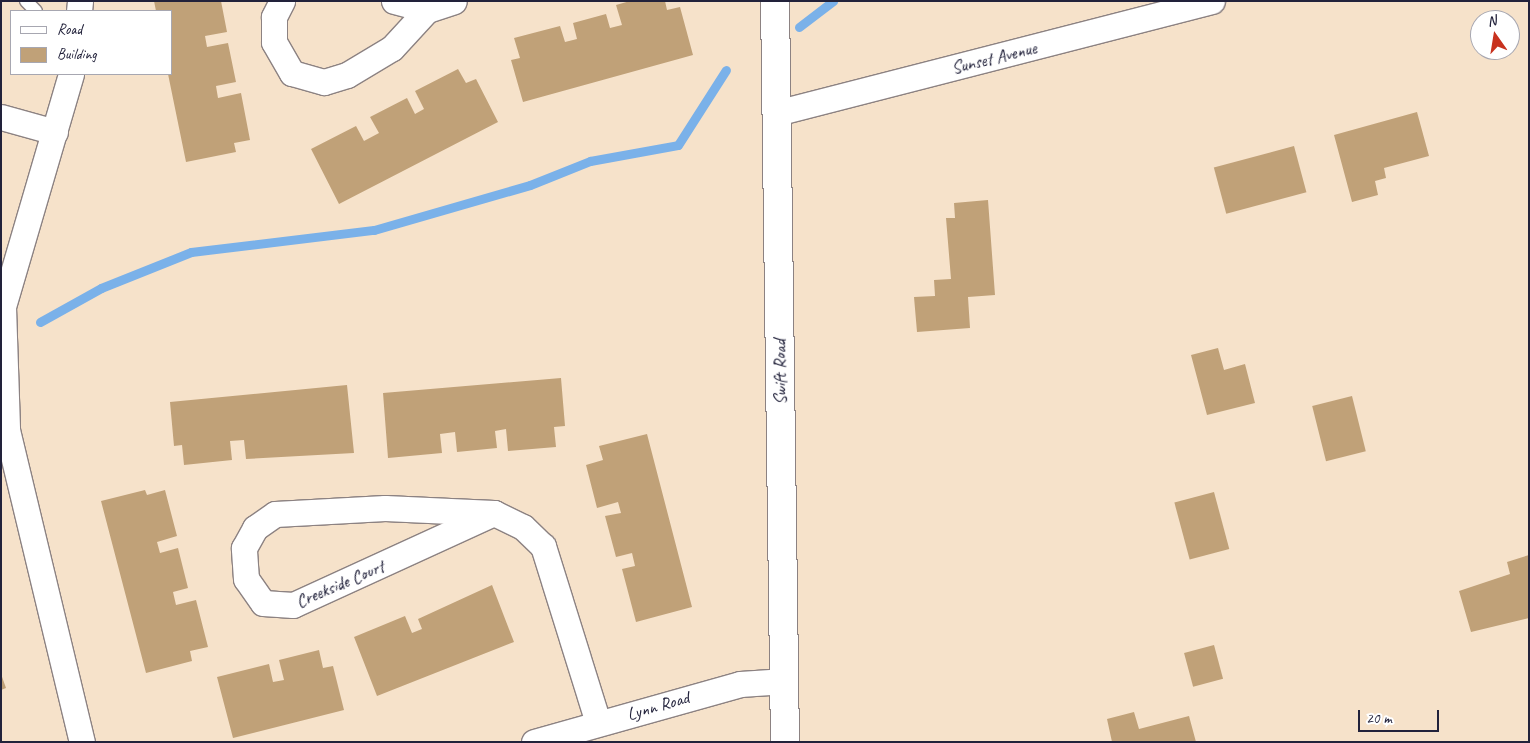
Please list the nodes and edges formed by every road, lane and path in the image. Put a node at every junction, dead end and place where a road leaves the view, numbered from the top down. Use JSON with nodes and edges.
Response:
{"nodes":[{"id":1,"x":26,"y":1,"type":"edge"},
{"id":2,"x":282,"y":1,"type":"edge"},
{"id":3,"x":394,"y":1,"type":"edge"},
{"id":4,"x":454,"y":1,"type":"edge"},
{"id":5,"x":775,"y":1,"type":"edge"},
{"id":6,"x":1212,"y":1,"type":"edge"},
{"id":7,"x":35,"y":10,"type":"edge"},
{"id":8,"x":427,"y":10,"type":"junction"},
{"id":9,"x":71,"y":75,"type":"edge"},
{"id":10,"x":776,"y":113,"type":"junction"},
{"id":11,"x":1,"y":117,"type":"edge"},
{"id":12,"x":55,"y":132,"type":"junction"},
{"id":13,"x":4,"y":418,"type":"edge"},
{"id":14,"x":494,"y":514,"type":"junction"},
{"id":15,"x":785,"y":682,"type":"junction"},
{"id":16,"x":598,"y":723,"type":"junction"},
{"id":17,"x":82,"y":742,"type":"edge"},
{"id":18,"x":534,"y":742,"type":"edge"},
{"id":19,"x":784,"y":742,"type":"edge"}],
"edges":[{"from":1,"to":7,"type":"lane"},
{"from":2,"to":8,"type":"street"},
{"from":3,"to":8,"type":"street"},
{"from":4,"to":8,"type":"street"},
{"from":5,"to":10,"type":"street","name":"Swift Road"},
{"from":6,"to":10,"type":"street","name":"Sunset Avenue"},
{"from":9,"to":12,"type":"street"},
{"from":10,"to":15,"type":"street","name":"Swift Road"},
{"from":11,"to":12,"type":"street"},
{"from":12,"to":13,"type":"street"},
{"from":13,"to":17,"type":"street"},
{"from":14,"to":14,"type":"street","name":"Creekside Court"},
{"from":14,"to":16,"type":"street","name":"Creekside Court"},
{"from":15,"to":16,"type":"street","name":"Lynn Road"},
{"from":15,"to":19,"type":"street","name":"Swift Road"},
{"from":16,"to":18,"type":"street","name":"Lynn Road"}]}
